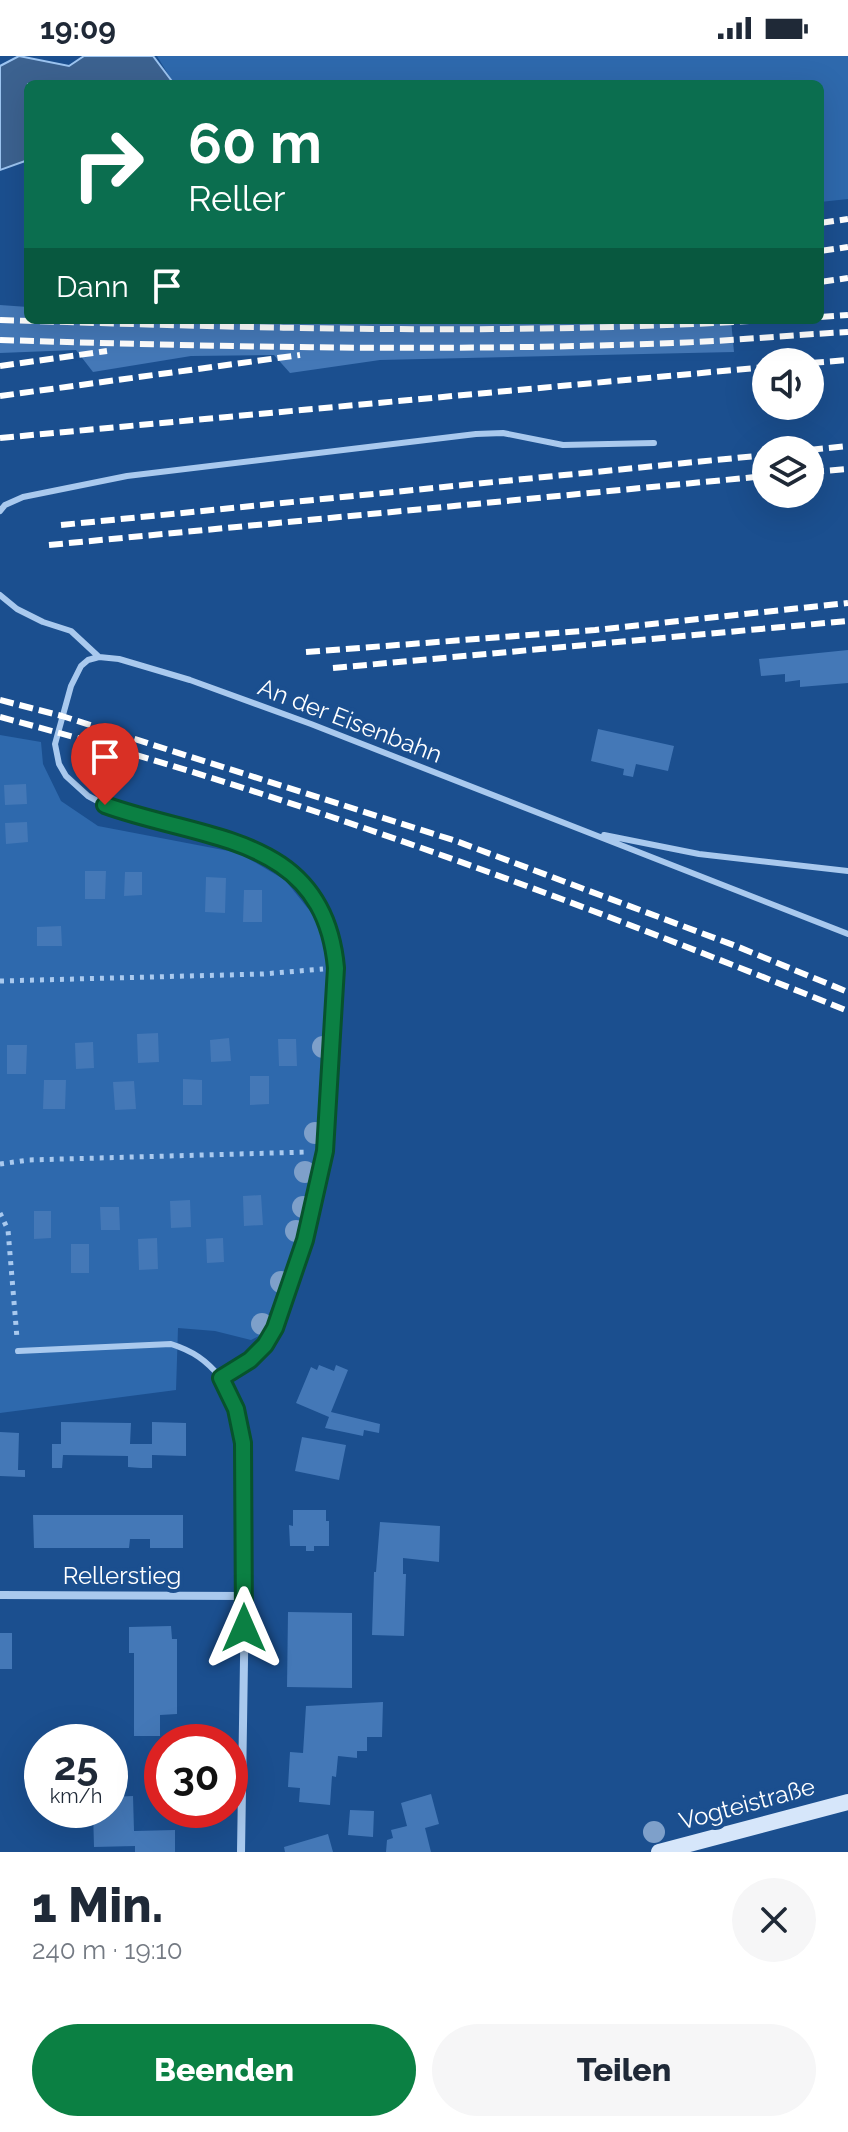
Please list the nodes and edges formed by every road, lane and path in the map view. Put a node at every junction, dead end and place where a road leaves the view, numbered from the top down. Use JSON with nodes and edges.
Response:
{"nodes":[{"id":1,"x":654,"y":443,"type":"dead end"},
{"id":2,"x":0,"y":511,"type":"edge"},
{"id":3,"x":0,"y":595,"type":"edge"},
{"id":4,"x":99,"y":657,"type":"junction"},
{"id":5,"x":585,"y":830,"type":"junction"},
{"id":6,"x":848,"y":871,"type":"edge"},
{"id":7,"x":848,"y":934,"type":"edge"},
{"id":8,"x":336,"y":968,"type":"junction"},
{"id":9,"x":0,"y":981,"type":"edge"},
{"id":10,"x":325,"y":1151,"type":"junction"},
{"id":11,"x":0,"y":1164,"type":"edge"},
{"id":12,"x":0,"y":1213,"type":"edge"},
{"id":13,"x":18,"y":1351,"type":"joint"},
{"id":14,"x":221,"y":1378,"type":"junction"},
{"id":15,"x":0,"y":1595,"type":"edge"},
{"id":16,"x":245,"y":1596,"type":"junction"},
{"id":17,"x":848,"y":1802,"type":"edge"},
{"id":18,"x":241,"y":1852,"type":"edge"},
{"id":19,"x":659,"y":1852,"type":"edge"}],
"edges":[{"from":1,"to":2,"type":"lane"},
{"from":3,"to":4,"type":"lane"},
{"from":4,"to":5,"type":"lane","name":"An der Eisenbahn"},
{"from":4,"to":8,"type":"lane"},
{"from":5,"to":6,"type":"lane","name":"An der Eisenbahn"},
{"from":5,"to":7,"type":"lane","name":"An der Eisenbahn"},
{"from":8,"to":9,"type":"path"},
{"from":8,"to":10,"type":"lane"},
{"from":10,"to":11,"type":"path"},
{"from":10,"to":14,"type":"lane"},
{"from":12,"to":13,"type":"path"},
{"from":13,"to":14,"type":"lane"},
{"from":14,"to":16,"type":"street"},
{"from":15,"to":16,"type":"street","name":"Rellerstieg"},
{"from":16,"to":18,"type":"street"},
{"from":17,"to":19,"type":"street","name":"Vogteistraße"}]}
